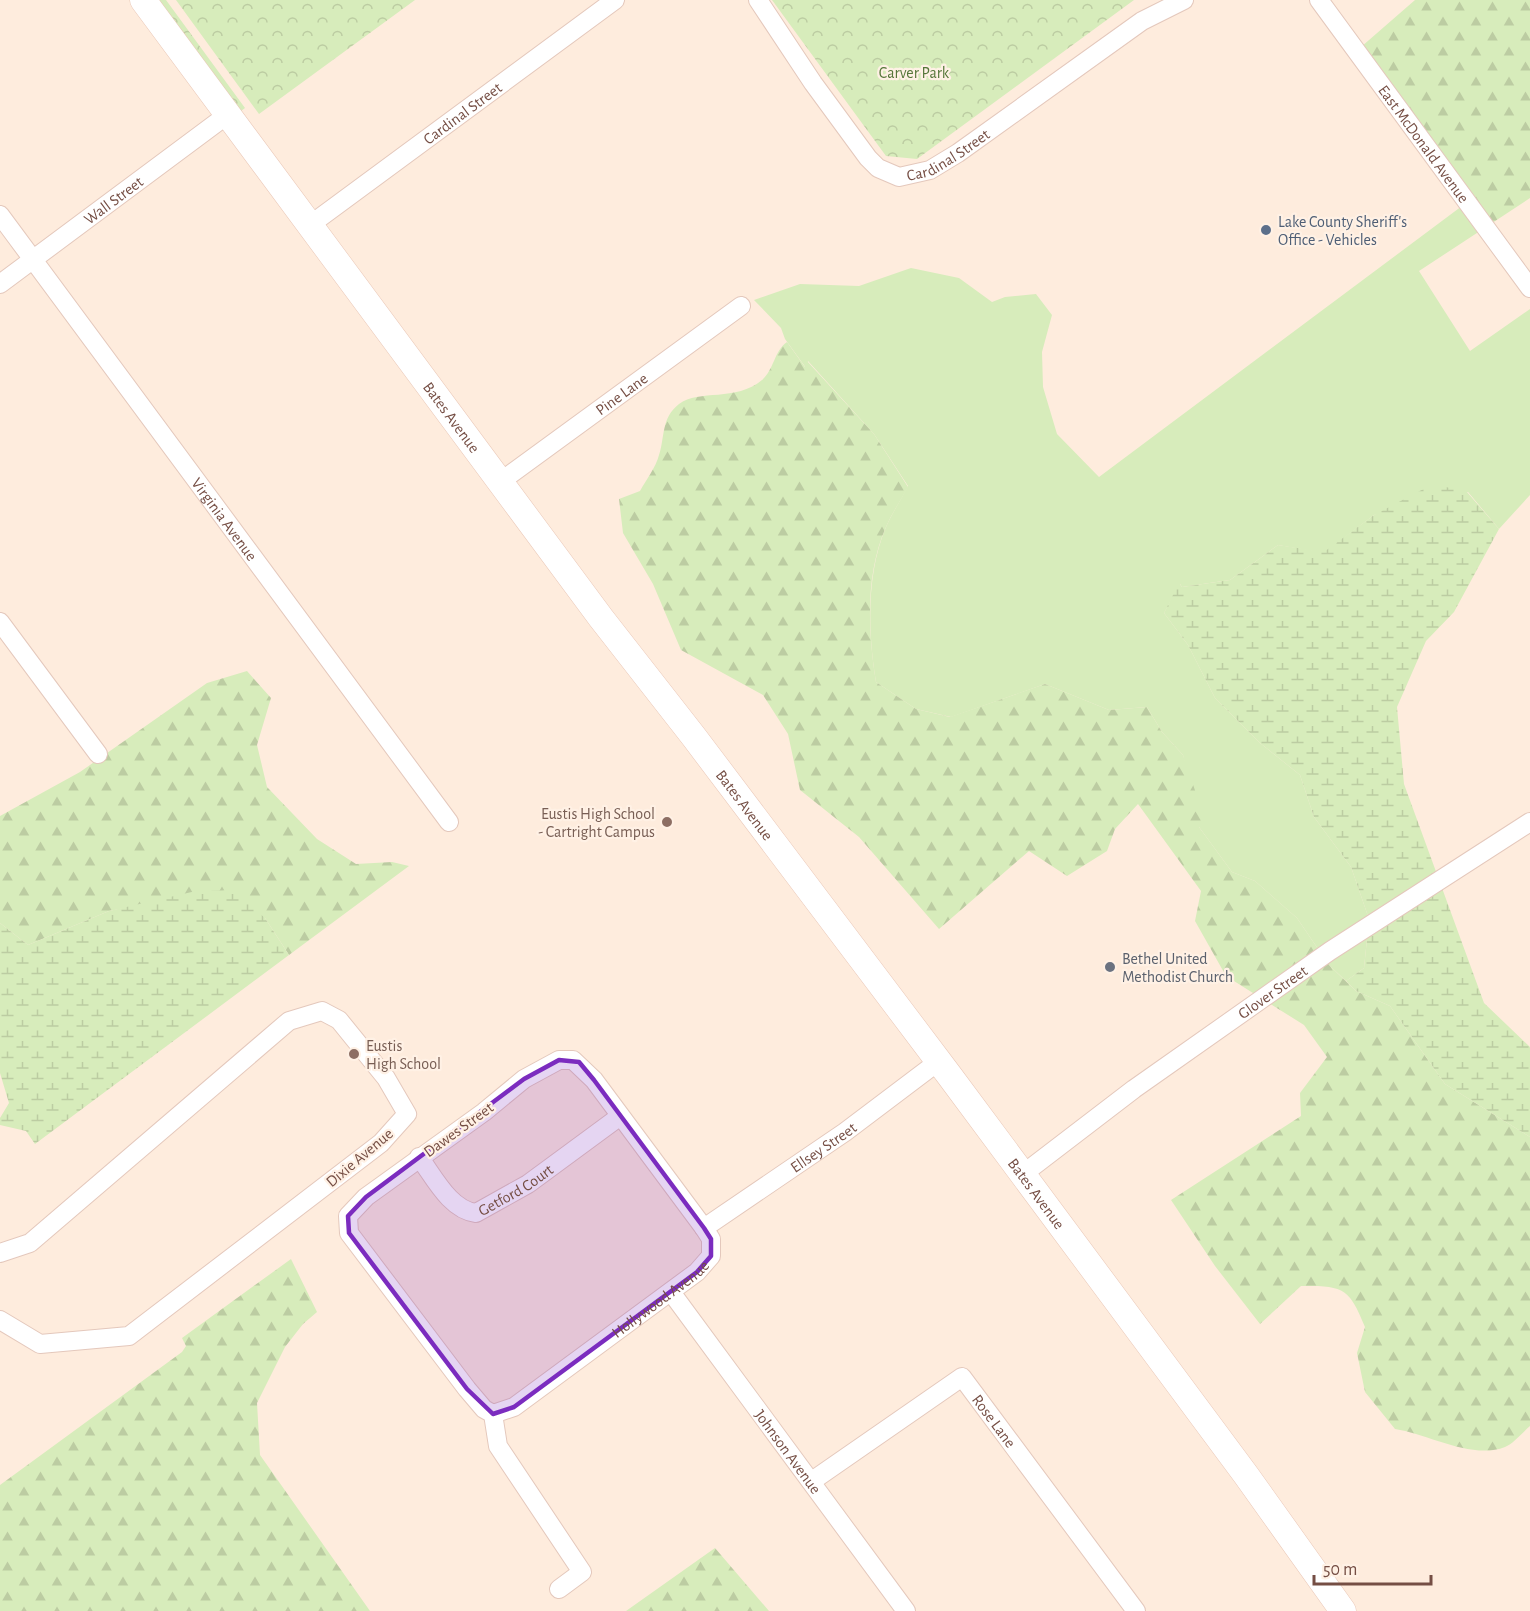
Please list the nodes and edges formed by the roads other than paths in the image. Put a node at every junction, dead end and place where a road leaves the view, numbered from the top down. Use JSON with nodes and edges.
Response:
{"nodes":[{"id":1,"x":143,"y":0,"type":"edge"},
{"id":2,"x":615,"y":0,"type":"edge"},
{"id":3,"x":758,"y":0,"type":"edge"},
{"id":4,"x":1184,"y":0,"type":"edge"},
{"id":5,"x":1319,"y":0,"type":"edge"},
{"id":6,"x":227,"y":115,"type":"junction"},
{"id":7,"x":0,"y":214,"type":"edge"},
{"id":8,"x":310,"y":225,"type":"junction"},
{"id":9,"x":33,"y":259,"type":"junction"},
{"id":10,"x":0,"y":284,"type":"edge"},
{"id":11,"x":1530,"y":288,"type":"edge"},
{"id":12,"x":741,"y":306,"type":"dead end"},
{"id":13,"x":500,"y":482,"type":"junction"},
{"id":14,"x":0,"y":622,"type":"edge"},
{"id":15,"x":98,"y":754,"type":"dead end"},
{"id":16,"x":449,"y":822,"type":"dead end"},
{"id":17,"x":1530,"y":822,"type":"edge"},
{"id":18,"x":573,"y":1060,"type":"joint"},
{"id":19,"x":939,"y":1061,"type":"junction"},
{"id":20,"x":619,"y":1117,"type":"junction"},
{"id":21,"x":419,"y":1157,"type":"junction"},
{"id":22,"x":1023,"y":1174,"type":"junction"},
{"id":23,"x":704,"y":1228,"type":"junction"},
{"id":24,"x":0,"y":1253,"type":"edge"},
{"id":25,"x":671,"y":1292,"type":"junction"},
{"id":26,"x":0,"y":1320,"type":"edge"},
{"id":27,"x":493,"y":1414,"type":"junction"},
{"id":28,"x":812,"y":1481,"type":"junction"},
{"id":29,"x":559,"y":1589,"type":"dead end"},
{"id":30,"x":906,"y":1611,"type":"edge"},
{"id":31,"x":1136,"y":1611,"type":"edge"},
{"id":32,"x":1343,"y":1611,"type":"edge"}],
"edges":[{"from":1,"to":6,"type":"street","name":"Bates Avenue"},
{"from":2,"to":8,"type":"street","name":"Cardinal Street"},
{"from":3,"to":4,"type":"street","name":"Cardinal Street"},
{"from":5,"to":11,"type":"street","name":"East McDonald Avenue"},
{"from":6,"to":8,"type":"street","name":"Bates Avenue"},
{"from":6,"to":9,"type":"street","name":"Wall Street"},
{"from":7,"to":9,"type":"street","name":"Virginia Avenue"},
{"from":8,"to":13,"type":"street","name":"Bates Avenue"},
{"from":9,"to":10,"type":"street","name":"Wall Street"},
{"from":9,"to":16,"type":"street","name":"Virginia Avenue"},
{"from":12,"to":13,"type":"street","name":"Pine Lane"},
{"from":13,"to":19,"type":"street","name":"Bates Avenue"},
{"from":14,"to":15,"type":"street"},
{"from":17,"to":22,"type":"street","name":"Glover Street"},
{"from":18,"to":20,"type":"street","name":"Hollywood Avenue"},
{"from":18,"to":21,"type":"street","name":"Dawes Street"},
{"from":19,"to":22,"type":"street","name":"Bates Avenue"},
{"from":19,"to":23,"type":"street","name":"Ellsey Street"},
{"from":20,"to":21,"type":"street","name":"Getford Court"},
{"from":20,"to":23,"type":"street","name":"Hollywood Avenue"},
{"from":21,"to":27,"type":"street","name":"Dawes Street"},
{"from":22,"to":32,"type":"street","name":"Bates Avenue"},
{"from":23,"to":25,"type":"street","name":"Hollywood Avenue"},
{"from":24,"to":26,"type":"street","name":"Dixie Avenue"},
{"from":25,"to":27,"type":"street","name":"Hollywood Avenue"},
{"from":25,"to":28,"type":"street","name":"Johnson Avenue"},
{"from":27,"to":29,"type":"street"},
{"from":28,"to":30,"type":"street","name":"Johnson Avenue"},
{"from":28,"to":31,"type":"street","name":"Rose Lane"}]}
